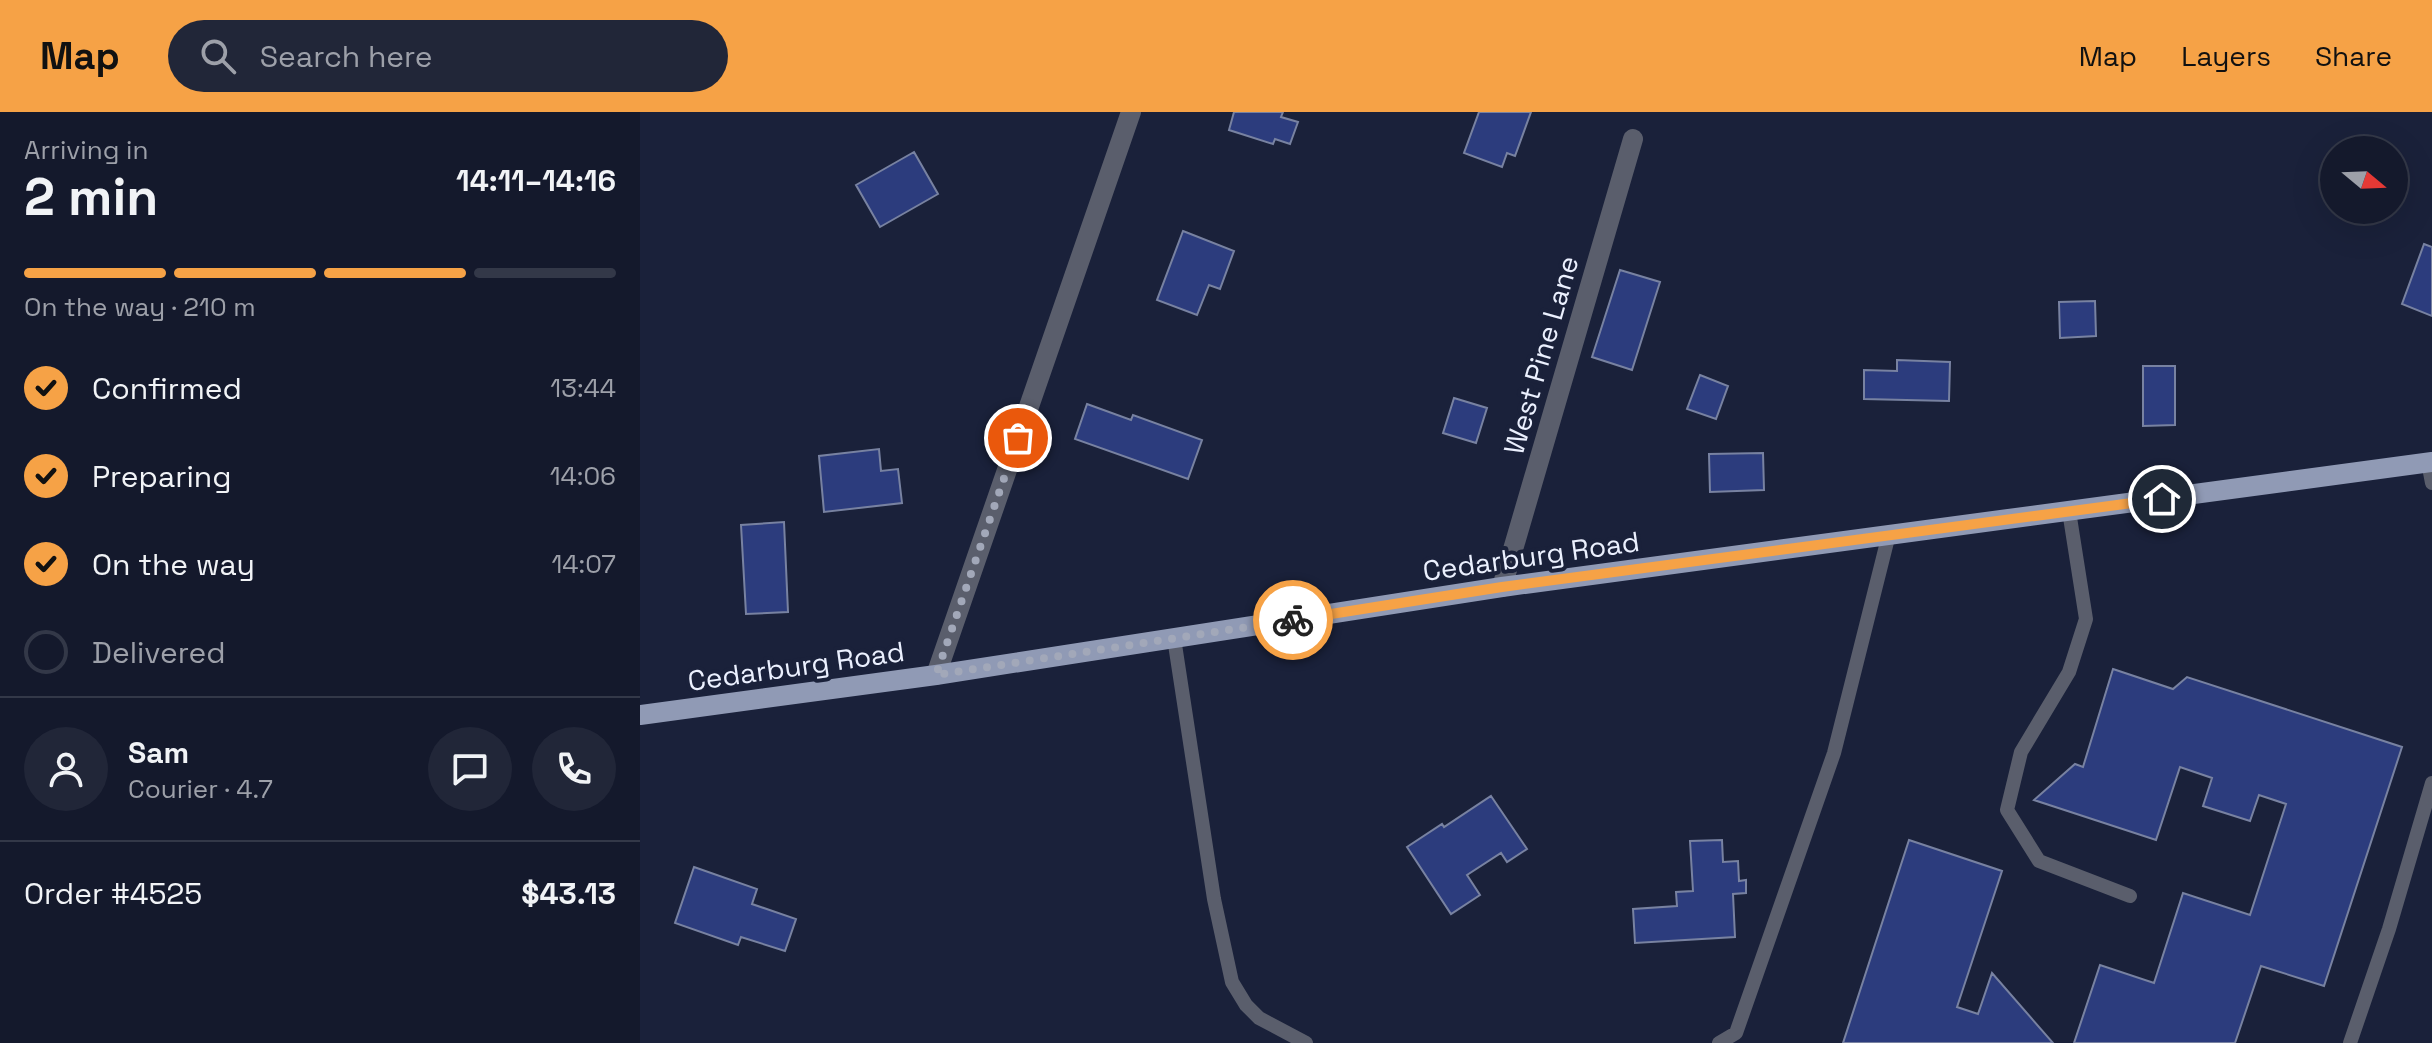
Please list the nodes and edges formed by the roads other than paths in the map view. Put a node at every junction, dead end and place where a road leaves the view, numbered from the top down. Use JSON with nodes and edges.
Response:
{"nodes":[{"id":1,"x":1131,"y":112,"type":"edge"},
{"id":2,"x":1633,"y":139,"type":"dead end"},
{"id":3,"x":2431,"y":469,"type":"edge"},
{"id":4,"x":2069,"y":511,"type":"junction"},
{"id":5,"x":1889,"y":534,"type":"junction"},
{"id":6,"x":1502,"y":587,"type":"junction"},
{"id":7,"x":1174,"y":638,"type":"junction"},
{"id":8,"x":936,"y":675,"type":"junction"},
{"id":9,"x":640,"y":715,"type":"edge"},
{"id":10,"x":2432,"y":783,"type":"edge"},
{"id":11,"x":2130,"y":896,"type":"dead end"},
{"id":12,"x":1306,"y":1043,"type":"edge"},
{"id":13,"x":1719,"y":1043,"type":"edge"},
{"id":14,"x":2350,"y":1043,"type":"edge"}],
"edges":[{"from":1,"to":8,"type":"street"},
{"from":2,"to":6,"type":"street","name":"West Pine Lane"},
{"from":3,"to":4,"type":"main road","name":"Cedarburg Road"},
{"from":4,"to":5,"type":"main road","name":"Cedarburg Road"},
{"from":4,"to":11,"type":"lane"},
{"from":5,"to":6,"type":"main road","name":"Cedarburg Road"},
{"from":5,"to":13,"type":"lane"},
{"from":6,"to":7,"type":"main road","name":"Cedarburg Road"},
{"from":7,"to":8,"type":"main road","name":"Cedarburg Road"},
{"from":7,"to":12,"type":"lane"},
{"from":8,"to":9,"type":"main road","name":"Cedarburg Road"},
{"from":10,"to":14,"type":"lane"}]}
